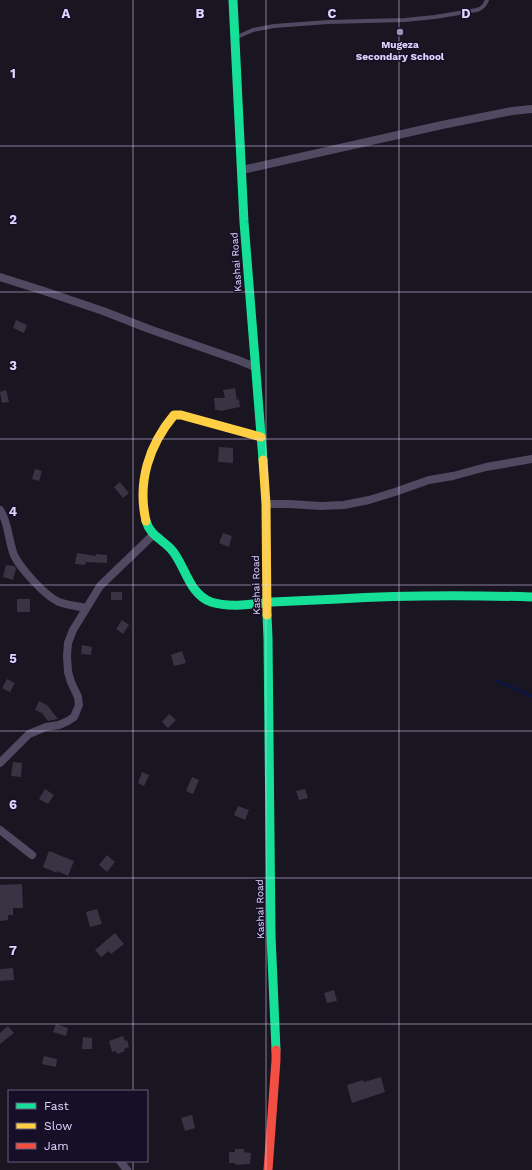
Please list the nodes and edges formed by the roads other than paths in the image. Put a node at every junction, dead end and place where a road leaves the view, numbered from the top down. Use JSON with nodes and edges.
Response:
{"nodes":[{"id":1,"x":233,"y":0,"type":"edge"},
{"id":2,"x":487,"y":0,"type":"edge"},
{"id":3,"x":235,"y":38,"type":"junction"},
{"id":4,"x":532,"y":109,"type":"edge"},
{"id":5,"x":242,"y":170,"type":"junction"},
{"id":6,"x":0,"y":277,"type":"edge"},
{"id":7,"x":255,"y":367,"type":"junction"},
{"id":8,"x":261,"y":437,"type":"junction"},
{"id":9,"x":532,"y":459,"type":"edge"},
{"id":10,"x":266,"y":504,"type":"junction"},
{"id":11,"x":0,"y":510,"type":"edge"},
{"id":12,"x":153,"y":535,"type":"junction"},
{"id":13,"x":532,"y":597,"type":"edge"},
{"id":14,"x":266,"y":603,"type":"junction"},
{"id":15,"x":86,"y":608,"type":"junction"},
{"id":16,"x":0,"y":763,"type":"edge"},
{"id":17,"x":0,"y":830,"type":"edge"},
{"id":18,"x":32,"y":855,"type":"dead end"},
{"id":19,"x":268,"y":1170,"type":"edge"}],
"edges":[{"from":1,"to":3,"type":"street","name":"Kashai Road"},
{"from":2,"to":3,"type":"lane"},
{"from":3,"to":5,"type":"street","name":"Kashai Road"},
{"from":4,"to":5,"type":"street"},
{"from":5,"to":7,"type":"street","name":"Kashai Road"},
{"from":6,"to":7,"type":"street"},
{"from":7,"to":8,"type":"street","name":"Kashai Road"},
{"from":8,"to":10,"type":"street","name":"Kashai Road"},
{"from":8,"to":12,"type":"street"},
{"from":9,"to":10,"type":"street"},
{"from":10,"to":14,"type":"street","name":"Kashai Road"},
{"from":11,"to":15,"type":"street"},
{"from":12,"to":14,"type":"street"},
{"from":12,"to":15,"type":"street"},
{"from":13,"to":14,"type":"street"},
{"from":14,"to":19,"type":"street","name":"Kashai Road"},
{"from":15,"to":16,"type":"street"},
{"from":17,"to":18,"type":"street"}]}
